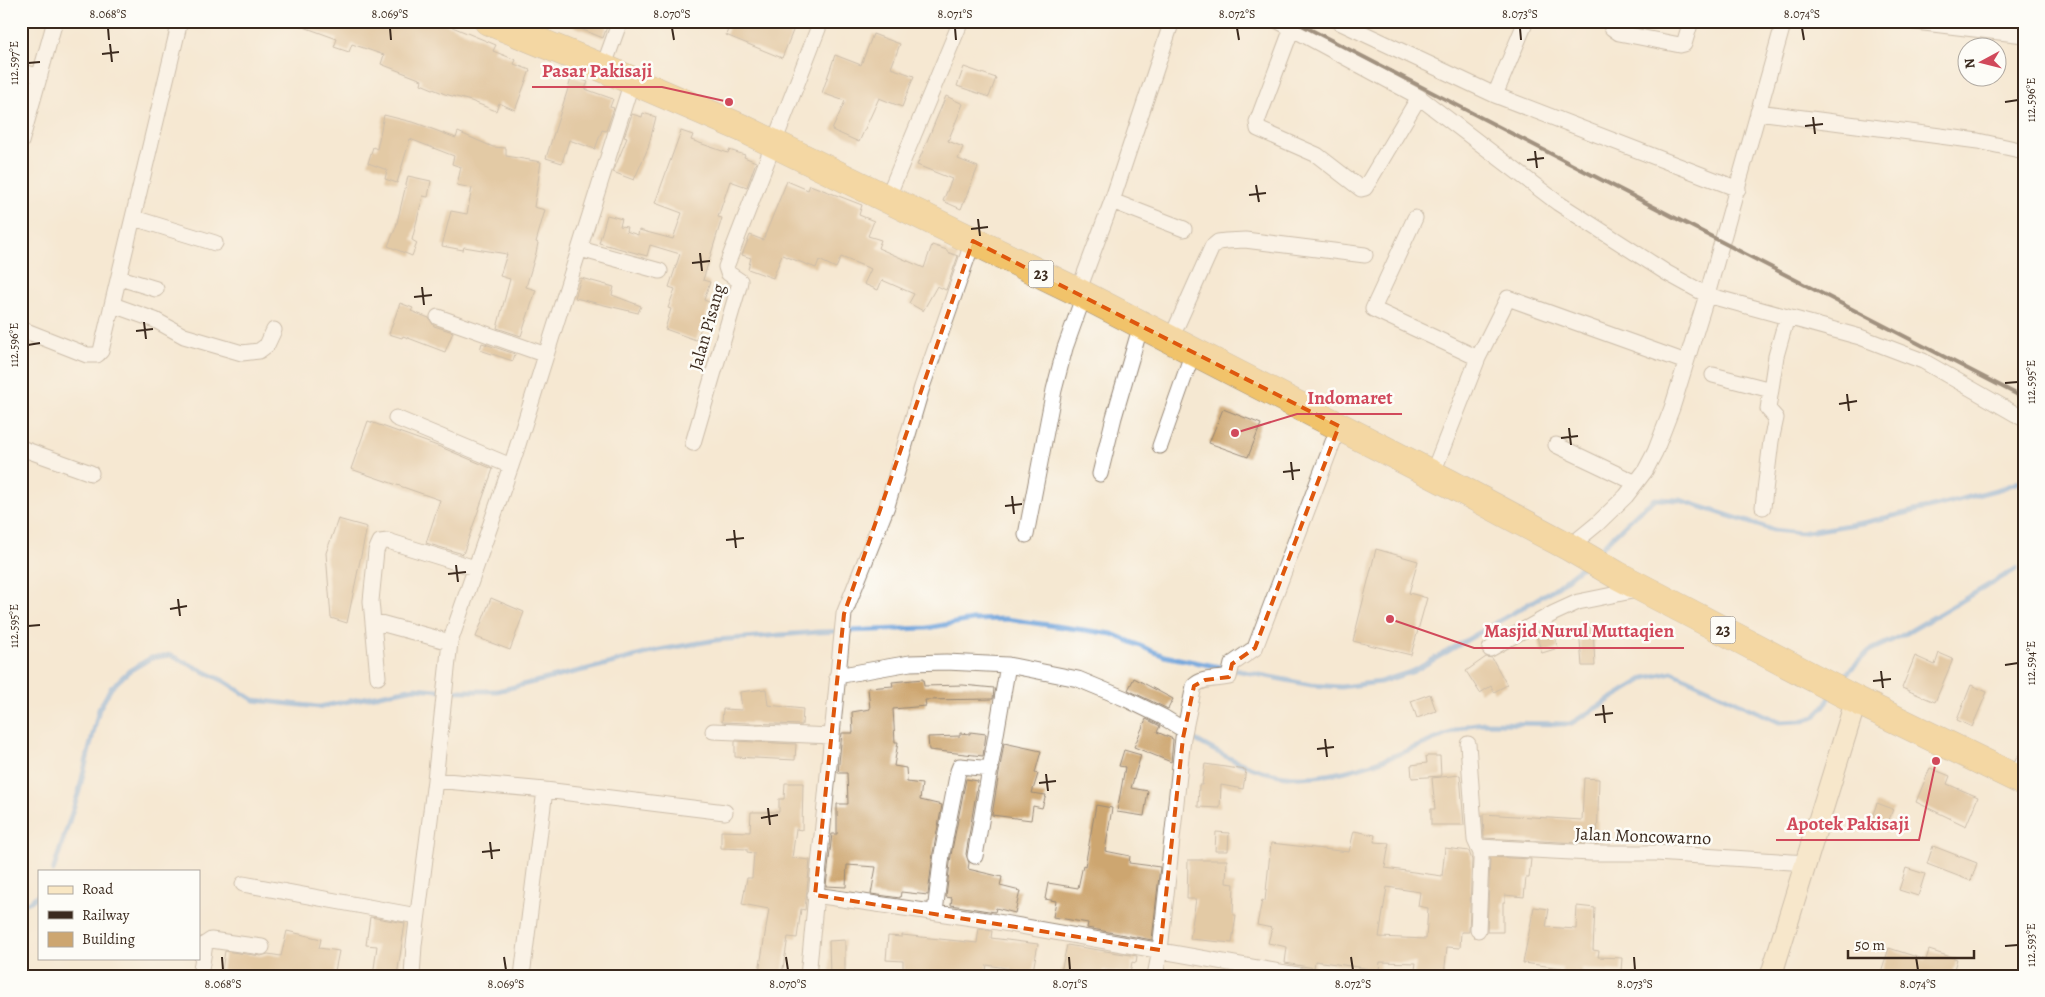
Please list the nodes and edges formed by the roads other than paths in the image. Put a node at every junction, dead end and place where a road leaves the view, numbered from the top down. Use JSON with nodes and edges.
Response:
{"nodes":[{"id":1,"x":56,"y":21,"type":"edge"},
{"id":2,"x":180,"y":21,"type":"edge"},
{"id":3,"x":488,"y":21,"type":"edge"},
{"id":4,"x":620,"y":21,"type":"edge"},
{"id":5,"x":820,"y":21,"type":"edge"},
{"id":6,"x":961,"y":21,"type":"edge"},
{"id":7,"x":1172,"y":21,"type":"edge"},
{"id":8,"x":1278,"y":21,"type":"edge"},
{"id":9,"x":1337,"y":21,"type":"edge"},
{"id":10,"x":1526,"y":21,"type":"edge"},
{"id":11,"x":1609,"y":21,"type":"edge"},
{"id":12,"x":1690,"y":21,"type":"edge"},
{"id":13,"x":1784,"y":21,"type":"edge"},
{"id":14,"x":1908,"y":21,"type":"edge"},
{"id":15,"x":1941,"y":23,"type":"edge"},
{"id":16,"x":1292,"y":28,"type":"junction"},
{"id":17,"x":2024,"y":34,"type":"edge"},
{"id":18,"x":603,"y":68,"type":"junction"},
{"id":19,"x":21,"y":72,"type":"edge"},
{"id":20,"x":40,"y":76,"type":"junction"},
{"id":21,"x":632,"y":81,"type":"junction"},
{"id":22,"x":1495,"y":95,"type":"junction"},
{"id":23,"x":1419,"y":97,"type":"junction"},
{"id":24,"x":1758,"y":112,"type":"junction"},
{"id":25,"x":21,"y":142,"type":"edge"},
{"id":26,"x":773,"y":144,"type":"junction"},
{"id":27,"x":2024,"y":151,"type":"edge"},
{"id":28,"x":1738,"y":189,"type":"junction"},
{"id":29,"x":887,"y":199,"type":"junction"},
{"id":30,"x":1112,"y":201,"type":"junction"},
{"id":31,"x":134,"y":218,"type":"junction"},
{"id":32,"x":1415,"y":218,"type":"dead end"},
{"id":33,"x":1184,"y":229,"type":"dead end"},
{"id":34,"x":973,"y":241,"type":"junction"},
{"id":35,"x":215,"y":242,"type":"dead end"},
{"id":36,"x":580,"y":249,"type":"junction"},
{"id":37,"x":1365,"y":255,"type":"dead end"},
{"id":38,"x":660,"y":270,"type":"dead end"},
{"id":39,"x":120,"y":278,"type":"junction"},
{"id":40,"x":156,"y":289,"type":"dead end"},
{"id":41,"x":1081,"y":294,"type":"junction"},
{"id":42,"x":1707,"y":296,"type":"junction"},
{"id":43,"x":113,"y":305,"type":"junction"},
{"id":44,"x":438,"y":317,"type":"dead end"},
{"id":45,"x":1787,"y":318,"type":"junction"},
{"id":46,"x":1141,"y":326,"type":"junction"},
{"id":47,"x":21,"y":329,"type":"edge"},
{"id":48,"x":274,"y":330,"type":"dead end"},
{"id":49,"x":1182,"y":346,"type":"junction"},
{"id":50,"x":546,"y":355,"type":"junction"},
{"id":51,"x":1478,"y":358,"type":"junction"},
{"id":52,"x":1686,"y":362,"type":"junction"},
{"id":53,"x":1713,"y":375,"type":"dead end"},
{"id":54,"x":1771,"y":390,"type":"junction"},
{"id":55,"x":396,"y":418,"type":"dead end"},
{"id":56,"x":2024,"y":419,"type":"edge"},
{"id":57,"x":1339,"y":426,"type":"junction"},
{"id":58,"x":693,"y":443,"type":"dead end"},
{"id":59,"x":1556,"y":445,"type":"dead end"},
{"id":60,"x":1160,"y":446,"type":"dead end"},
{"id":61,"x":21,"y":448,"type":"edge"},
{"id":62,"x":511,"y":466,"type":"junction"},
{"id":63,"x":91,"y":473,"type":"dead end"},
{"id":64,"x":1100,"y":474,"type":"dead end"},
{"id":65,"x":1432,"y":475,"type":"junction"},
{"id":66,"x":1636,"y":483,"type":"junction"},
{"id":67,"x":1763,"y":507,"type":"dead end"},
{"id":68,"x":1026,"y":535,"type":"dead end"},
{"id":69,"x":1575,"y":551,"type":"junction"},
{"id":70,"x":475,"y":568,"type":"junction"},
{"id":71,"x":1643,"y":589,"type":"junction"},
{"id":72,"x":373,"y":621,"type":"junction"},
{"id":73,"x":450,"y":642,"type":"junction"},
{"id":74,"x":1490,"y":649,"type":"dead end"},
{"id":75,"x":1008,"y":665,"type":"junction"},
{"id":76,"x":837,"y":674,"type":"junction"},
{"id":77,"x":378,"y":677,"type":"dead end"},
{"id":78,"x":1843,"y":693,"type":"junction"},
{"id":79,"x":713,"y":731,"type":"dead end"},
{"id":80,"x":1183,"y":734,"type":"junction"},
{"id":81,"x":832,"y":736,"type":"junction"},
{"id":82,"x":1468,"y":744,"type":"dead end"},
{"id":83,"x":991,"y":769,"type":"junction"},
{"id":84,"x":2021,"y":774,"type":"edge"},
{"id":85,"x":435,"y":780,"type":"junction"},
{"id":86,"x":545,"y":790,"type":"junction"},
{"id":87,"x":725,"y":812,"type":"dead end"},
{"id":88,"x":1478,"y":847,"type":"junction"},
{"id":89,"x":975,"y":856,"type":"dead end"},
{"id":90,"x":1807,"y":863,"type":"junction"},
{"id":91,"x":243,"y":884,"type":"dead end"},
{"id":92,"x":815,"y":895,"type":"junction"},
{"id":93,"x":935,"y":912,"type":"junction"},
{"id":94,"x":417,"y":916,"type":"junction"},
{"id":95,"x":1478,"y":930,"type":"dead end"},
{"id":96,"x":262,"y":946,"type":"dead end"},
{"id":97,"x":1160,"y":950,"type":"junction"},
{"id":98,"x":200,"y":976,"type":"edge"},
{"id":99,"x":412,"y":976,"type":"edge"},
{"id":100,"x":522,"y":976,"type":"edge"},
{"id":101,"x":808,"y":976,"type":"edge"},
{"id":102,"x":1155,"y":976,"type":"edge"},
{"id":103,"x":1303,"y":976,"type":"edge"},
{"id":104,"x":1770,"y":976,"type":"edge"}],
"edges":[{"from":1,"to":20,"type":"street"},
{"from":2,"to":31,"type":"street"},
{"from":3,"to":18,"type":"highway","number":"23"},
{"from":4,"to":18,"type":"street"},
{"from":5,"to":26,"type":"street"},
{"from":6,"to":29,"type":"street"},
{"from":7,"to":30,"type":"street"},
{"from":8,"to":16,"type":"street"},
{"from":9,"to":22,"type":"street"},
{"from":10,"to":22,"type":"street"},
{"from":11,"to":12,"type":"street"},
{"from":13,"to":24,"type":"street"},
{"from":14,"to":15,"type":"street"},
{"from":15,"to":17,"type":"street"},
{"from":16,"to":23,"type":"street"},
{"from":16,"to":23,"type":"street"},
{"from":18,"to":21,"type":"highway","number":"23"},
{"from":19,"to":20,"type":"street"},
{"from":20,"to":25,"type":"street"},
{"from":21,"to":26,"type":"highway","number":"23"},
{"from":21,"to":36,"type":"street"},
{"from":22,"to":28,"type":"street"},
{"from":23,"to":42,"type":"street"},
{"from":24,"to":27,"type":"street"},
{"from":24,"to":28,"type":"street"},
{"from":26,"to":29,"type":"highway","number":"23"},
{"from":26,"to":58,"type":"street","name":"Jalan Pisang"},
{"from":28,"to":42,"type":"street"},
{"from":29,"to":34,"type":"highway","number":"23"},
{"from":30,"to":33,"type":"street"},
{"from":30,"to":41,"type":"street"},
{"from":31,"to":35,"type":"street"},
{"from":31,"to":39,"type":"street"},
{"from":32,"to":51,"type":"street"},
{"from":34,"to":41,"type":"highway","number":"23"},
{"from":34,"to":76,"type":"street"},
{"from":36,"to":38,"type":"street"},
{"from":36,"to":50,"type":"street"},
{"from":37,"to":49,"type":"street"},
{"from":39,"to":40,"type":"street"},
{"from":39,"to":43,"type":"street"},
{"from":41,"to":46,"type":"highway","number":"23"},
{"from":41,"to":68,"type":"street"},
{"from":42,"to":45,"type":"street"},
{"from":42,"to":52,"type":"street"},
{"from":43,"to":47,"type":"street"},
{"from":43,"to":48,"type":"street"},
{"from":44,"to":50,"type":"street"},
{"from":45,"to":54,"type":"street"},
{"from":45,"to":56,"type":"street"},
{"from":46,"to":49,"type":"highway","number":"23"},
{"from":46,"to":64,"type":"street"},
{"from":49,"to":57,"type":"highway","number":"23"},
{"from":49,"to":60,"type":"street"},
{"from":50,"to":62,"type":"street"},
{"from":51,"to":52,"type":"street"},
{"from":51,"to":65,"type":"street"},
{"from":52,"to":66,"type":"street"},
{"from":53,"to":54,"type":"street"},
{"from":54,"to":67,"type":"street"},
{"from":55,"to":62,"type":"street"},
{"from":57,"to":65,"type":"highway","number":"23"},
{"from":57,"to":80,"type":"street"},
{"from":59,"to":66,"type":"street"},
{"from":61,"to":63,"type":"street"},
{"from":62,"to":70,"type":"street"},
{"from":65,"to":69,"type":"highway","number":"23"},
{"from":66,"to":69,"type":"street"},
{"from":69,"to":71,"type":"highway","number":"23"},
{"from":70,"to":72,"type":"street"},
{"from":70,"to":73,"type":"street"},
{"from":71,"to":74,"type":"street"},
{"from":71,"to":78,"type":"highway","number":"23"},
{"from":72,"to":73,"type":"street"},
{"from":72,"to":77,"type":"street"},
{"from":73,"to":85,"type":"street"},
{"from":75,"to":76,"type":"street"},
{"from":75,"to":80,"type":"street"},
{"from":75,"to":83,"type":"street"},
{"from":76,"to":81,"type":"street"},
{"from":78,"to":84,"type":"highway","number":"23"},
{"from":78,"to":90,"type":"street"},
{"from":79,"to":81,"type":"street"},
{"from":80,"to":97,"type":"street"},
{"from":81,"to":92,"type":"street"},
{"from":82,"to":88,"type":"street"},
{"from":83,"to":89,"type":"street"},
{"from":83,"to":93,"type":"street"},
{"from":85,"to":86,"type":"street"},
{"from":85,"to":94,"type":"street"},
{"from":86,"to":87,"type":"street"},
{"from":86,"to":100,"type":"street"},
{"from":88,"to":90,"type":"street","name":"Jalan Moncowarno"},
{"from":88,"to":95,"type":"street"},
{"from":90,"to":104,"type":"street"},
{"from":91,"to":94,"type":"street"},
{"from":92,"to":93,"type":"street"},
{"from":92,"to":101,"type":"street"},
{"from":93,"to":97,"type":"street"},
{"from":94,"to":99,"type":"street"},
{"from":96,"to":98,"type":"street"},
{"from":97,"to":102,"type":"street"},
{"from":97,"to":103,"type":"street"}]}
